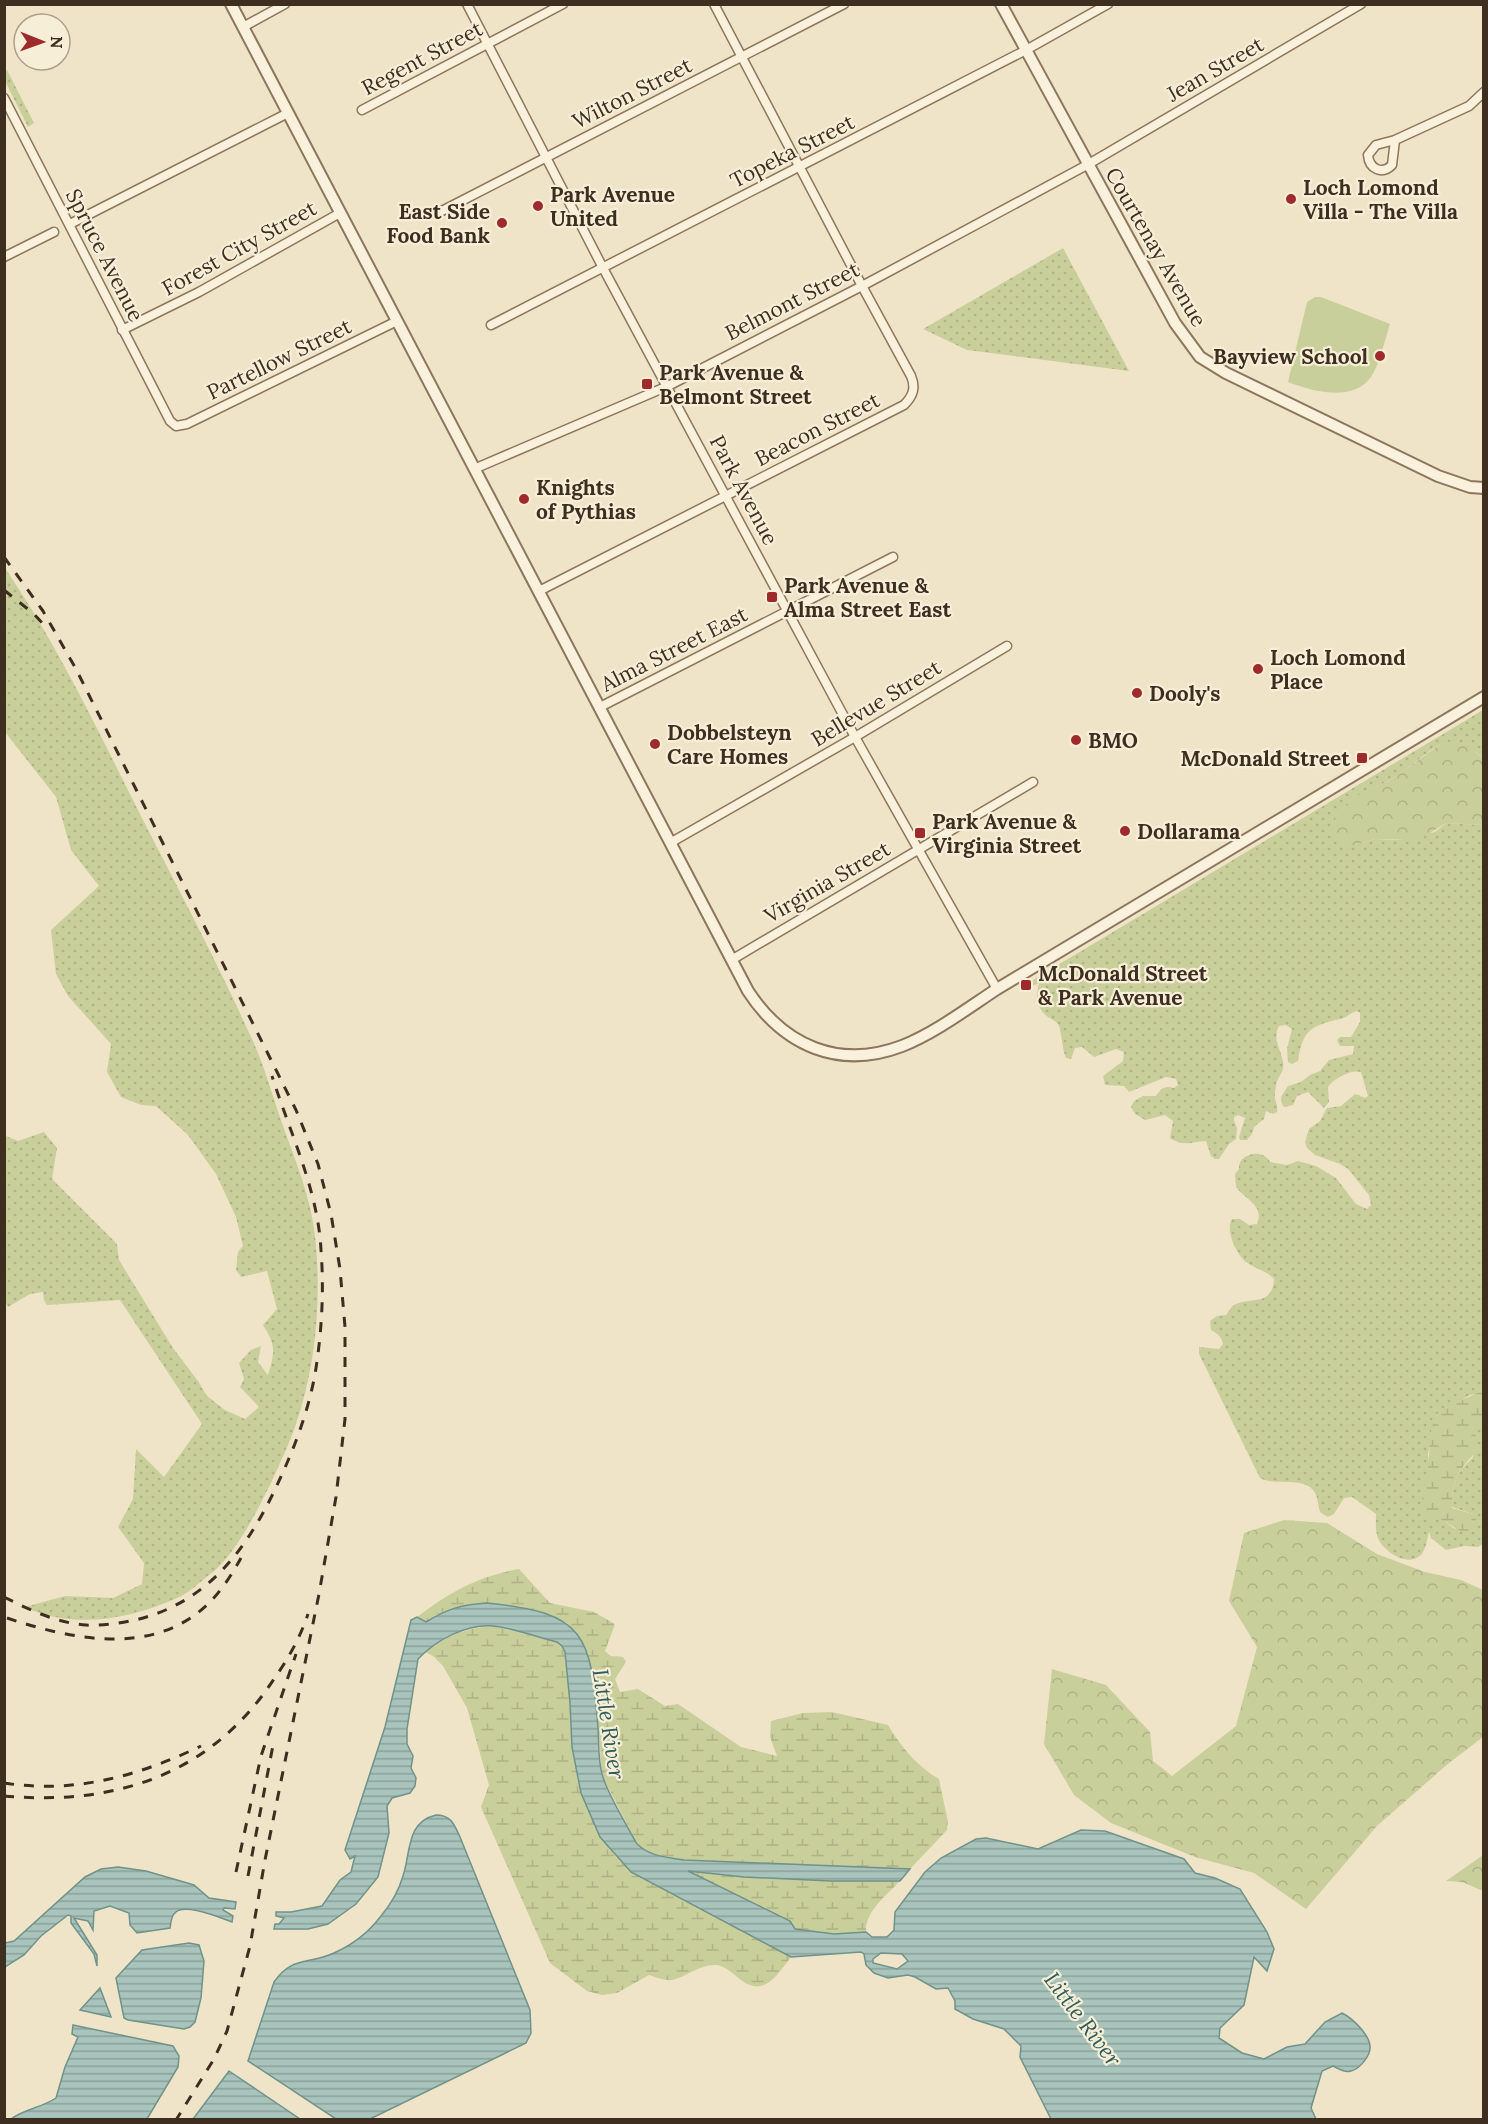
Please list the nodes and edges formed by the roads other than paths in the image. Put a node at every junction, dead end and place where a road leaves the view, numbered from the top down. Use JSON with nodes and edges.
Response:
{"nodes":[{"id":1,"x":231,"y":4,"type":"edge"},
{"id":2,"x":285,"y":4,"type":"edge"},
{"id":3,"x":466,"y":4,"type":"edge"},
{"id":4,"x":563,"y":4,"type":"edge"},
{"id":5,"x":714,"y":4,"type":"edge"},
{"id":6,"x":844,"y":4,"type":"edge"},
{"id":7,"x":1001,"y":4,"type":"edge"},
{"id":8,"x":1108,"y":4,"type":"edge"},
{"id":9,"x":1361,"y":4,"type":"edge"},
{"id":10,"x":243,"y":27,"type":"junction"},
{"id":11,"x":488,"y":44,"type":"junction"},
{"id":12,"x":1026,"y":50,"type":"junction"},
{"id":13,"x":742,"y":57,"type":"junction"},
{"id":14,"x":1484,"y":92,"type":"edge"},
{"id":15,"x":4,"y":98,"type":"edge"},
{"id":16,"x":362,"y":110,"type":"dead end"},
{"id":17,"x":288,"y":113,"type":"junction"},
{"id":18,"x":1395,"y":140,"type":"dead end"},
{"id":19,"x":546,"y":158,"type":"junction"},
{"id":20,"x":1087,"y":165,"type":"junction"},
{"id":21,"x":800,"y":168,"type":"junction"},
{"id":22,"x":340,"y":213,"type":"junction"},
{"id":23,"x":436,"y":214,"type":"dead end"},
{"id":24,"x":70,"y":224,"type":"junction"},
{"id":25,"x":54,"y":232,"type":"dead end"},
{"id":26,"x":4,"y":257,"type":"edge"},
{"id":27,"x":603,"y":268,"type":"junction"},
{"id":28,"x":862,"y":286,"type":"junction"},
{"id":29,"x":397,"y":321,"type":"junction"},
{"id":30,"x":491,"y":325,"type":"dead end"},
{"id":31,"x":122,"y":330,"type":"junction"},
{"id":32,"x":668,"y":386,"type":"junction"},
{"id":33,"x":176,"y":426,"type":"joint"},
{"id":34,"x":474,"y":469,"type":"junction"},
{"id":35,"x":1484,"y":488,"type":"edge"},
{"id":36,"x":726,"y":495,"type":"junction"},
{"id":37,"x":893,"y":557,"type":"dead end"},
{"id":38,"x":539,"y":591,"type":"junction"},
{"id":39,"x":788,"y":610,"type":"junction"},
{"id":40,"x":1007,"y":646,"type":"dead end"},
{"id":41,"x":1484,"y":697,"type":"edge"},
{"id":42,"x":600,"y":707,"type":"junction"},
{"id":43,"x":855,"y":737,"type":"junction"},
{"id":44,"x":1033,"y":782,"type":"dead end"},
{"id":45,"x":670,"y":843,"type":"junction"},
{"id":46,"x":917,"y":850,"type":"junction"},
{"id":47,"x":733,"y":959,"type":"junction"},
{"id":48,"x":997,"y":989,"type":"junction"}],
"edges":[{"from":1,"to":10,"type":"street"},
{"from":2,"to":10,"type":"street"},
{"from":3,"to":11,"type":"street","name":"Park Avenue"},
{"from":4,"to":11,"type":"street","name":"Regent Street"},
{"from":5,"to":13,"type":"street"},
{"from":6,"to":13,"type":"street","name":"Wilton Street"},
{"from":7,"to":12,"type":"street","name":"Courtenay Avenue"},
{"from":8,"to":12,"type":"street","name":"Topeka Street"},
{"from":9,"to":20,"type":"street","name":"Jean Street"},
{"from":10,"to":17,"type":"street"},
{"from":11,"to":16,"type":"street","name":"Regent Street"},
{"from":11,"to":19,"type":"street","name":"Park Avenue"},
{"from":12,"to":20,"type":"street","name":"Courtenay Avenue"},
{"from":12,"to":21,"type":"street","name":"Topeka Street"},
{"from":13,"to":19,"type":"street","name":"Wilton Street"},
{"from":13,"to":21,"type":"street"},
{"from":14,"to":18,"type":"street"},
{"from":15,"to":24,"type":"street","name":"Spruce Avenue"},
{"from":17,"to":22,"type":"street"},
{"from":17,"to":24,"type":"street"},
{"from":19,"to":23,"type":"street","name":"Wilton Street"},
{"from":19,"to":27,"type":"street","name":"Park Avenue"},
{"from":20,"to":28,"type":"street","name":"Belmont Street"},
{"from":20,"to":35,"type":"street","name":"Courtenay Avenue"},
{"from":21,"to":27,"type":"street","name":"Topeka Street"},
{"from":21,"to":28,"type":"street"},
{"from":22,"to":29,"type":"street"},
{"from":22,"to":31,"type":"street","name":"Forest City Street"},
{"from":24,"to":31,"type":"street","name":"Spruce Avenue"},
{"from":25,"to":26,"type":"street"},
{"from":27,"to":30,"type":"street","name":"Topeka Street"},
{"from":27,"to":32,"type":"street","name":"Park Avenue"},
{"from":28,"to":32,"type":"street","name":"Belmont Street"},
{"from":28,"to":36,"type":"street","name":"Beacon Street"},
{"from":29,"to":33,"type":"street","name":"Partellow Street"},
{"from":29,"to":34,"type":"street"},
{"from":31,"to":33,"type":"street","name":"Spruce Avenue"},
{"from":32,"to":34,"type":"street","name":"Belmont Street"},
{"from":32,"to":36,"type":"street","name":"Park Avenue"},
{"from":34,"to":38,"type":"street"},
{"from":36,"to":38,"type":"street","name":"Beacon Street"},
{"from":36,"to":39,"type":"street","name":"Park Avenue"},
{"from":37,"to":39,"type":"street","name":"Alma Street East"},
{"from":38,"to":42,"type":"street"},
{"from":39,"to":42,"type":"street","name":"Alma Street East"},
{"from":39,"to":43,"type":"street","name":"Park Avenue"},
{"from":40,"to":43,"type":"street","name":"Bellevue Street"},
{"from":41,"to":48,"type":"street"},
{"from":42,"to":45,"type":"street"},
{"from":43,"to":45,"type":"street","name":"Bellevue Street"},
{"from":43,"to":46,"type":"street","name":"Park Avenue"},
{"from":44,"to":46,"type":"street","name":"Virginia Street"},
{"from":45,"to":47,"type":"street"},
{"from":46,"to":47,"type":"street","name":"Virginia Street"},
{"from":46,"to":48,"type":"street","name":"Park Avenue"},
{"from":47,"to":48,"type":"street"}]}
